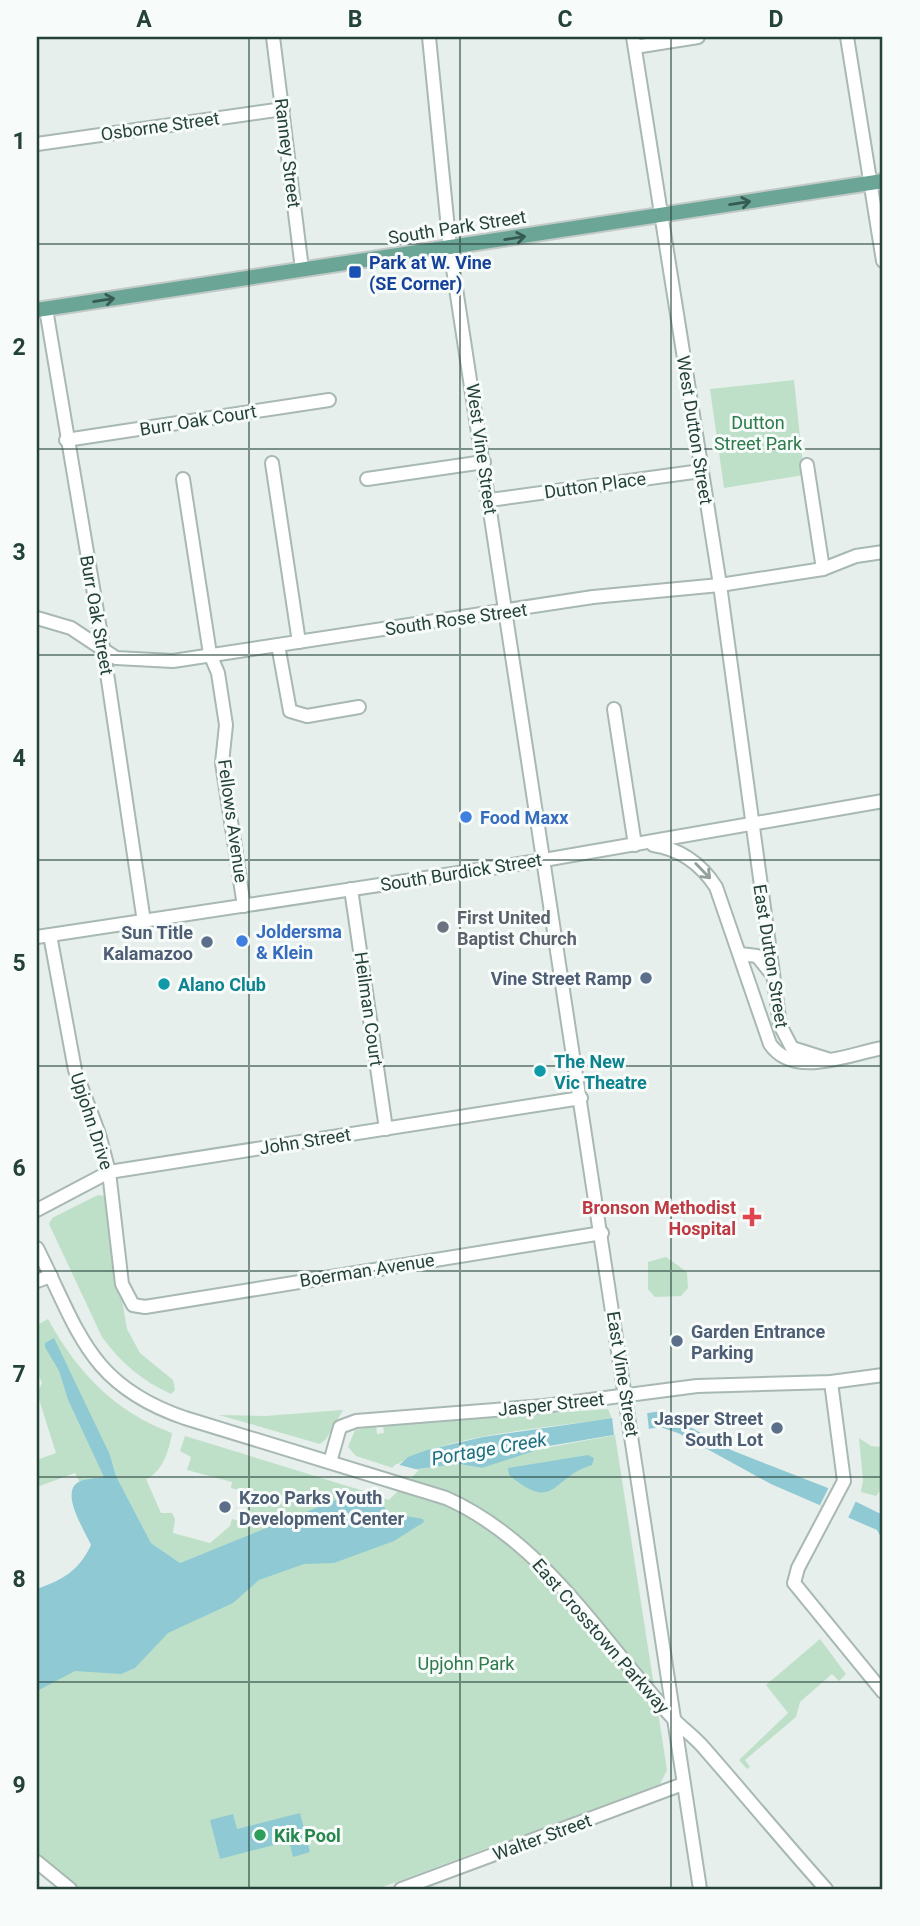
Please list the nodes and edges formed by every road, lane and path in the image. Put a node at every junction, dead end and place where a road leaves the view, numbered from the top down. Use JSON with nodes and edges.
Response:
{"nodes":[{"id":1,"x":273,"y":37,"type":"edge"},
{"id":2,"x":429,"y":37,"type":"edge"},
{"id":3,"x":698,"y":37,"type":"edge"},
{"id":4,"x":846,"y":37,"type":"edge"},
{"id":5,"x":634,"y":42,"type":"edge"},
{"id":6,"x":283,"y":108,"type":"junction"},
{"id":7,"x":37,"y":144,"type":"edge"},
{"id":8,"x":878,"y":182,"type":"edge"},
{"id":9,"x":661,"y":215,"type":"junction"},
{"id":10,"x":450,"y":249,"type":"junction"},
{"id":11,"x":883,"y":261,"type":"edge"},
{"id":12,"x":302,"y":269,"type":"junction"},
{"id":13,"x":41,"y":310,"type":"edge"},
{"id":14,"x":329,"y":400,"type":"dead end"},
{"id":15,"x":66,"y":440,"type":"junction"},
{"id":16,"x":484,"y":462,"type":"junction"},
{"id":17,"x":272,"y":463,"type":"dead end"},
{"id":18,"x":807,"y":465,"type":"dead end"},
{"id":19,"x":701,"y":471,"type":"junction"},
{"id":20,"x":183,"y":479,"type":"dead end"},
{"id":21,"x":367,"y":479,"type":"dead end"},
{"id":22,"x":490,"y":500,"type":"junction"},
{"id":23,"x":883,"y":552,"type":"edge"},
{"id":24,"x":824,"y":569,"type":"junction"},
{"id":25,"x":720,"y":585,"type":"junction"},
{"id":26,"x":504,"y":612,"type":"junction"},
{"id":27,"x":37,"y":618,"type":"edge"},
{"id":28,"x":299,"y":642,"type":"junction"},
{"id":29,"x":278,"y":645,"type":"junction"},
{"id":30,"x":103,"y":653,"type":"junction"},
{"id":31,"x":210,"y":654,"type":"junction"},
{"id":32,"x":359,"y":707,"type":"dead end"},
{"id":33,"x":614,"y":709,"type":"dead end"},
{"id":34,"x":883,"y":801,"type":"edge"},
{"id":35,"x":750,"y":824,"type":"junction"},
{"id":36,"x":639,"y":844,"type":"junction"},
{"id":37,"x":544,"y":860,"type":"junction"},
{"id":38,"x":351,"y":889,"type":"junction"},
{"id":39,"x":244,"y":906,"type":"junction"},
{"id":40,"x":144,"y":922,"type":"junction"},
{"id":41,"x":43,"y":936,"type":"edge"},
{"id":42,"x":740,"y":954,"type":"junction"},
{"id":43,"x":774,"y":979,"type":"junction"},
{"id":44,"x":883,"y":1048,"type":"edge"},
{"id":45,"x":827,"y":1059,"type":"junction"},
{"id":46,"x":581,"y":1098,"type":"junction"},
{"id":47,"x":386,"y":1129,"type":"junction"},
{"id":48,"x":109,"y":1172,"type":"junction"},
{"id":49,"x":37,"y":1210,"type":"edge"},
{"id":50,"x":602,"y":1233,"type":"junction"},
{"id":51,"x":37,"y":1248,"type":"edge"},
{"id":52,"x":51,"y":1276,"type":"junction"},
{"id":53,"x":37,"y":1281,"type":"edge"},
{"id":54,"x":132,"y":1305,"type":"joint"},
{"id":55,"x":883,"y":1375,"type":"edge"},
{"id":56,"x":831,"y":1382,"type":"junction"},
{"id":57,"x":627,"y":1395,"type":"junction"},
{"id":58,"x":330,"y":1462,"type":"junction"},
{"id":59,"x":883,"y":1692,"type":"edge"},
{"id":60,"x":672,"y":1718,"type":"junction"},
{"id":61,"x":683,"y":1784,"type":"junction"},
{"id":62,"x":37,"y":1862,"type":"edge"},
{"id":63,"x":428,"y":1885,"type":"edge"},
{"id":64,"x":70,"y":1889,"type":"edge"},
{"id":65,"x":401,"y":1889,"type":"edge"},
{"id":66,"x":699,"y":1889,"type":"edge"},
{"id":67,"x":826,"y":1889,"type":"edge"}],
"edges":[{"from":1,"to":6,"type":"street","name":"Ranney Street"},
{"from":2,"to":10,"type":"street","name":"West Vine Street"},
{"from":3,"to":5,"type":"street"},
{"from":4,"to":8,"type":"street"},
{"from":5,"to":9,"type":"street","name":"West Dutton Street"},
{"from":6,"to":7,"type":"street","name":"Osborne Street"},
{"from":6,"to":12,"type":"street","name":"Ranney Street"},
{"from":9,"to":8,"type":"main road","name":"South Park Street","one_way":true},
{"from":8,"to":11,"type":"street"},
{"from":10,"to":9,"type":"main road","name":"South Park Street","one_way":true},
{"from":9,"to":19,"type":"street","name":"West Dutton Street"},
{"from":10,"to":12,"type":"main road","name":"South Park Street"},
{"from":10,"to":16,"type":"street","name":"West Vine Street"},
{"from":13,"to":12,"type":"main road","name":"South Park Street","one_way":true},
{"from":13,"to":15,"type":"street","name":"Burr Oak Street"},
{"from":14,"to":15,"type":"street","name":"Burr Oak Court"},
{"from":15,"to":30,"type":"street","name":"Burr Oak Street"},
{"from":16,"to":21,"type":"street"},
{"from":16,"to":22,"type":"street","name":"West Vine Street"},
{"from":17,"to":28,"type":"street"},
{"from":18,"to":24,"type":"street"},
{"from":19,"to":22,"type":"street","name":"Dutton Place"},
{"from":19,"to":25,"type":"street","name":"West Dutton Street"},
{"from":20,"to":31,"type":"street","name":"Fellows Avenue"},
{"from":22,"to":26,"type":"street","name":"West Vine Street"},
{"from":23,"to":24,"type":"street","name":"South Rose Street"},
{"from":24,"to":25,"type":"street","name":"South Rose Street"},
{"from":25,"to":26,"type":"street","name":"South Rose Street"},
{"from":25,"to":35,"type":"street","name":"West Dutton Street"},
{"from":26,"to":28,"type":"street","name":"South Rose Street"},
{"from":26,"to":37,"type":"street","name":"West Vine Street"},
{"from":27,"to":30,"type":"street","name":"South Rose Street"},
{"from":28,"to":29,"type":"street","name":"South Rose Street"},
{"from":29,"to":31,"type":"street","name":"South Rose Street"},
{"from":29,"to":32,"type":"street"},
{"from":30,"to":31,"type":"street","name":"South Rose Street"},
{"from":30,"to":40,"type":"street","name":"Burr Oak Street"},
{"from":31,"to":39,"type":"street","name":"Fellows Avenue"},
{"from":33,"to":36,"type":"street"},
{"from":34,"to":35,"type":"street","name":"South Burdick Street"},
{"from":35,"to":36,"type":"street","name":"South Burdick Street"},
{"from":35,"to":43,"type":"street","name":"East Dutton Street"},
{"from":36,"to":37,"type":"street","name":"South Burdick Street"},
{"from":36,"to":42,"type":"street","one_way":true},
{"from":37,"to":38,"type":"street","name":"South Burdick Street"},
{"from":37,"to":46,"type":"street","name":"East Vine Street"},
{"from":38,"to":39,"type":"street","name":"South Burdick Street"},
{"from":38,"to":47,"type":"street","name":"Heilman Court"},
{"from":39,"to":40,"type":"street","name":"South Burdick Street"},
{"from":40,"to":41,"type":"street","name":"South Burdick Street"},
{"from":41,"to":48,"type":"street","name":"Upjohn Drive"},
{"from":42,"to":43,"type":"street"},
{"from":42,"to":45,"type":"street"},
{"from":43,"to":45,"type":"street","name":"East Dutton Street"},
{"from":44,"to":45,"type":"street"},
{"from":46,"to":47,"type":"street","name":"John Street"},
{"from":46,"to":50,"type":"street","name":"East Vine Street"},
{"from":47,"to":48,"type":"street","name":"John Street"},
{"from":48,"to":49,"type":"street","name":"John Street"},
{"from":48,"to":54,"type":"street","name":"Upjohn Drive"},
{"from":50,"to":54,"type":"street","name":"Boerman Avenue"},
{"from":50,"to":57,"type":"street","name":"East Vine Street"},
{"from":51,"to":52,"type":"street","name":"East Crosstown Parkway"},
{"from":52,"to":53,"type":"street"},
{"from":52,"to":58,"type":"street","name":"East Crosstown Parkway"},
{"from":55,"to":56,"type":"street","name":"Jasper Street"},
{"from":56,"to":57,"type":"street","name":"Jasper Street"},
{"from":56,"to":59,"type":"street"},
{"from":57,"to":58,"type":"street","name":"Jasper Street"},
{"from":57,"to":60,"type":"street","name":"East Vine Street"},
{"from":58,"to":60,"type":"street","name":"East Crosstown Parkway"},
{"from":60,"to":61,"type":"street","name":"East Vine Street"},
{"from":60,"to":67,"type":"street","name":"East Crosstown Parkway"},
{"from":61,"to":63,"type":"street","name":"Walter Street"},
{"from":61,"to":66,"type":"street","name":"East Vine Street"},
{"from":62,"to":64,"type":"street"},
{"from":63,"to":65,"type":"street","name":"Walter Street"}]}
